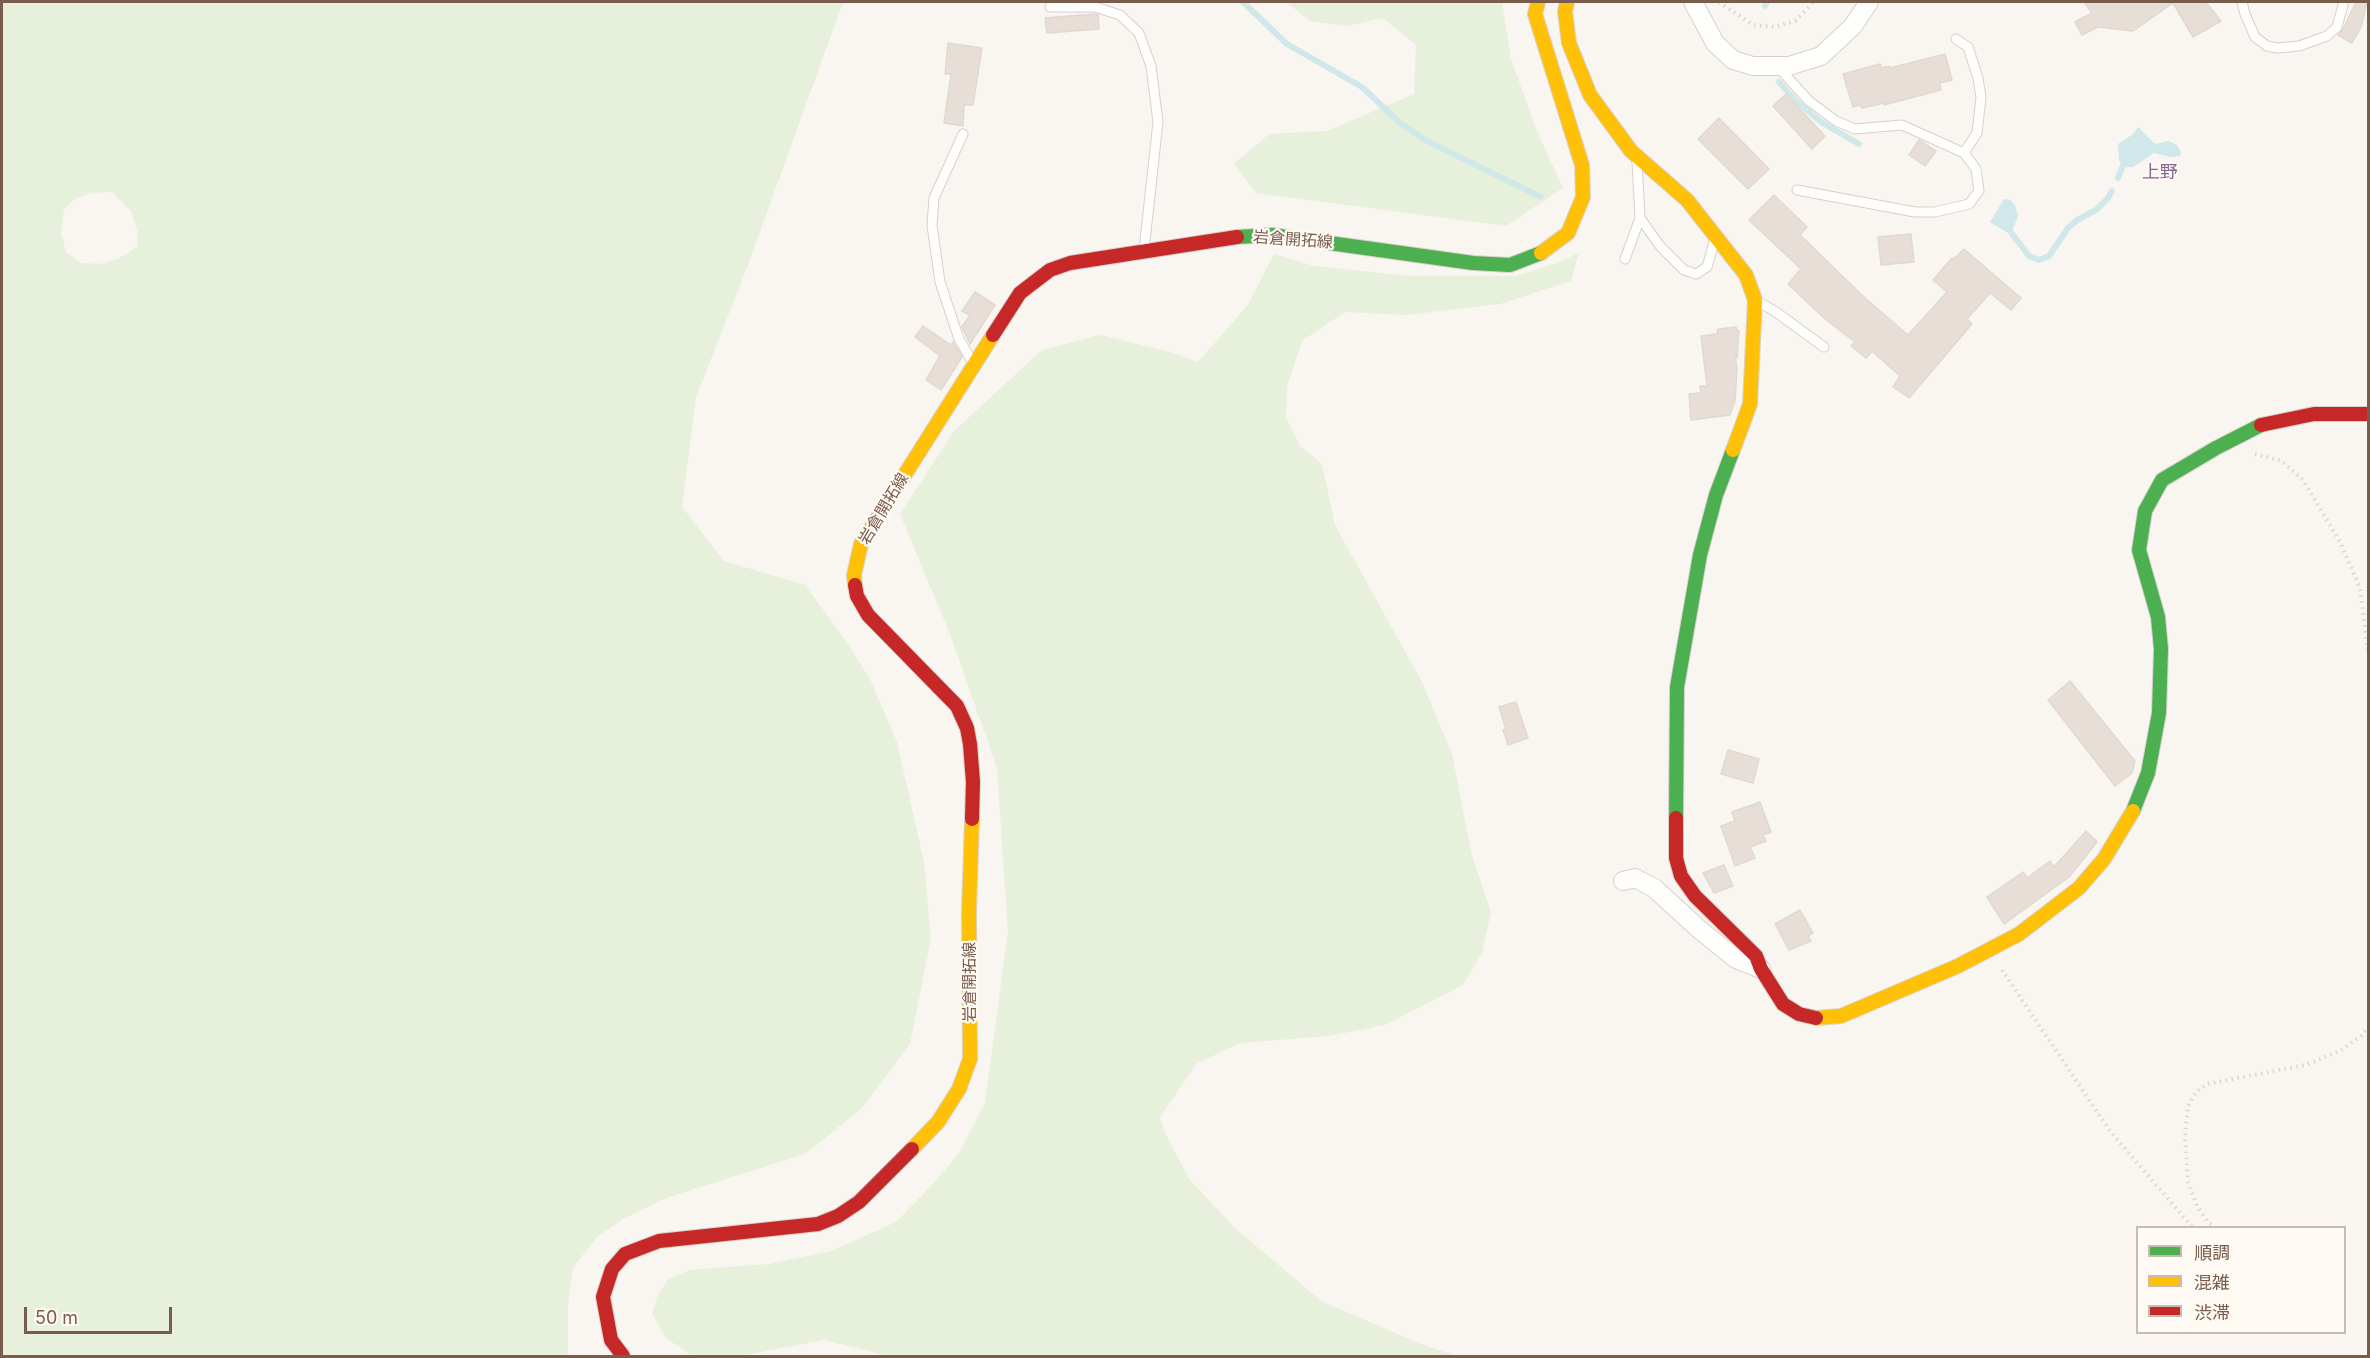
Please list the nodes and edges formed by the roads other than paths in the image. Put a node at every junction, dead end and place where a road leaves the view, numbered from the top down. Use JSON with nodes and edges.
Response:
{"nodes":[{"id":1,"x":1538,"y":2,"type":"edge"},
{"id":2,"x":1567,"y":2,"type":"edge"},
{"id":3,"x":1693,"y":2,"type":"edge"},
{"id":4,"x":1869,"y":2,"type":"edge"},
{"id":5,"x":2242,"y":2,"type":"edge"},
{"id":6,"x":2343,"y":5,"type":"dead end"},
{"id":7,"x":1050,"y":7,"type":"dead end"},
{"id":8,"x":1956,"y":39,"type":"dead end"},
{"id":9,"x":1778,"y":66,"type":"junction"},
{"id":10,"x":963,"y":135,"type":"dead end"},
{"id":11,"x":1965,"y":153,"type":"junction"},
{"id":12,"x":1636,"y":155,"type":"junction"},
{"id":13,"x":1797,"y":190,"type":"dead end"},
{"id":14,"x":1640,"y":218,"type":"junction"},
{"id":15,"x":1716,"y":235,"type":"junction"},
{"id":16,"x":1143,"y":250,"type":"junction"},
{"id":17,"x":1625,"y":259,"type":"dead end"},
{"id":18,"x":1755,"y":300,"type":"junction"},
{"id":19,"x":1824,"y":347,"type":"dead end"},
{"id":20,"x":974,"y":366,"type":"junction"},
{"id":21,"x":2368,"y":414,"type":"edge"},
{"id":22,"x":1623,"y":881,"type":"dead end"},
{"id":23,"x":1761,"y":969,"type":"junction"},
{"id":24,"x":623,"y":1356,"type":"edge"}],
"edges":[{"from":1,"to":16,"type":"street","name":"岩倉開拓線"},
{"from":2,"to":12,"type":"street"},
{"from":3,"to":9,"type":"street"},
{"from":4,"to":9,"type":"street"},
{"from":5,"to":6,"type":"lane"},
{"from":7,"to":16,"type":"lane"},
{"from":8,"to":11,"type":"lane"},
{"from":9,"to":11,"type":"lane"},
{"from":10,"to":20,"type":"lane"},
{"from":11,"to":13,"type":"lane"},
{"from":12,"to":14,"type":"lane"},
{"from":12,"to":15,"type":"street"},
{"from":14,"to":15,"type":"lane"},
{"from":14,"to":17,"type":"lane"},
{"from":15,"to":18,"type":"street"},
{"from":16,"to":20,"type":"street","name":"岩倉開拓線"},
{"from":18,"to":19,"type":"lane"},
{"from":18,"to":23,"type":"street"},
{"from":20,"to":24,"type":"street","name":"岩倉開拓線"},
{"from":21,"to":23,"type":"street"},
{"from":22,"to":23,"type":"street"}]}
